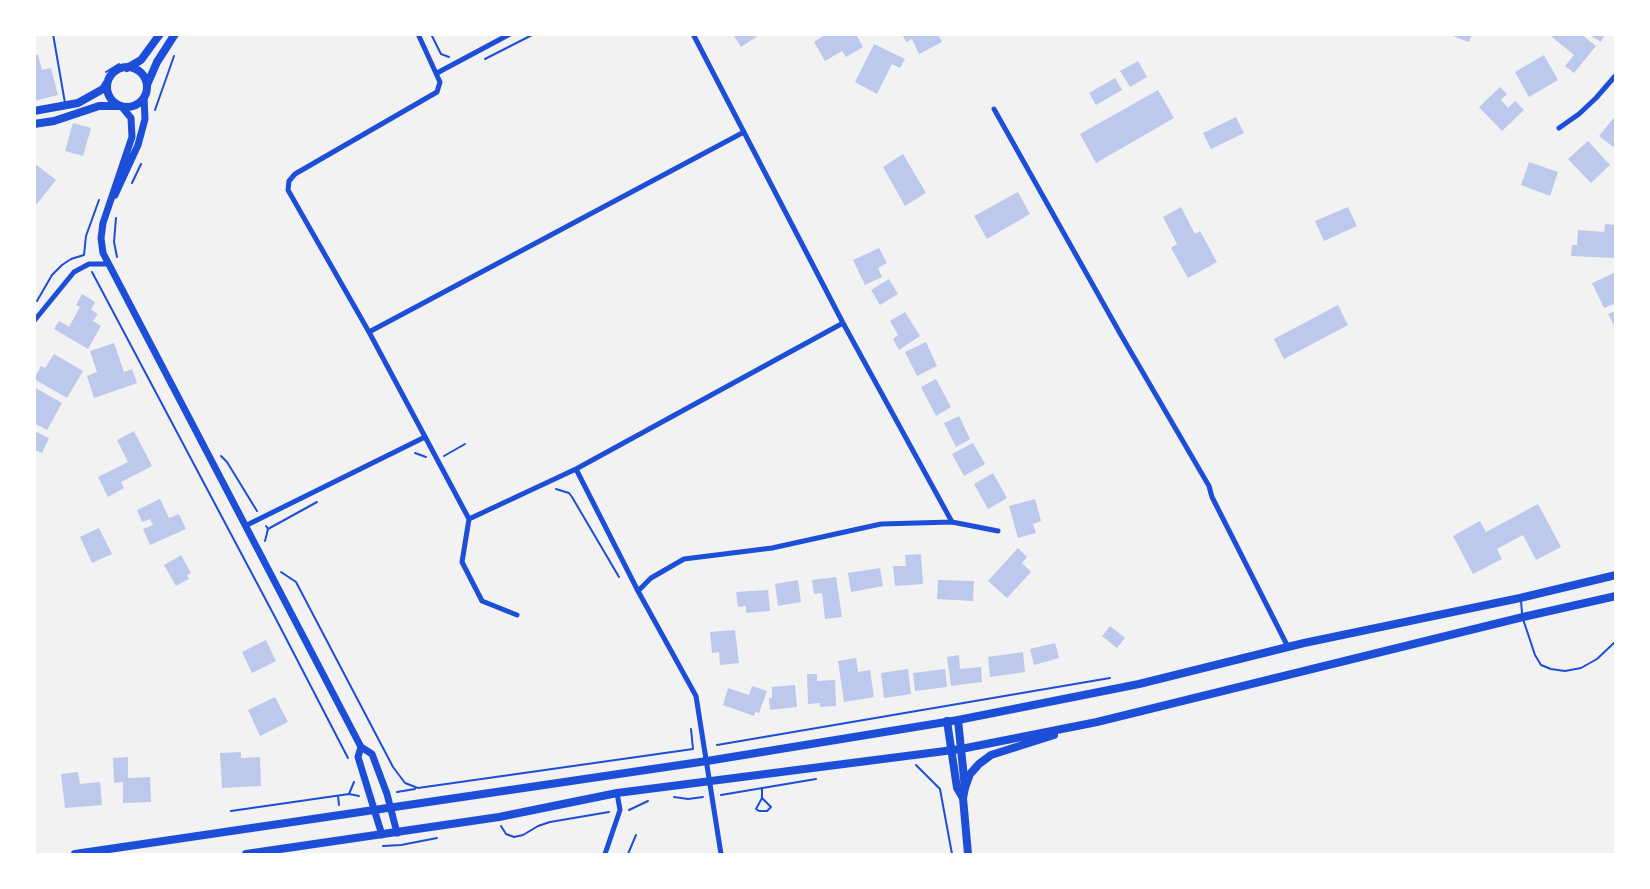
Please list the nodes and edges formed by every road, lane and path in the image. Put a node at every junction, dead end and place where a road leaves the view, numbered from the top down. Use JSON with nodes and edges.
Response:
{"nodes":[{"id":1,"x":53,"y":34,"type":"edge"},
{"id":2,"x":160,"y":34,"type":"edge"},
{"id":3,"x":175,"y":34,"type":"edge"},
{"id":4,"x":417,"y":34,"type":"edge"},
{"id":5,"x":510,"y":34,"type":"edge"},
{"id":6,"x":693,"y":34,"type":"edge"},
{"id":7,"x":127,"y":68,"type":"junction"},
{"id":8,"x":170,"y":69,"type":"dead end"},
{"id":9,"x":437,"y":73,"type":"junction"},
{"id":10,"x":1616,"y":75,"type":"edge"},
{"id":11,"x":108,"y":81,"type":"junction"},
{"id":12,"x":147,"y":86,"type":"junction"},
{"id":13,"x":144,"y":97,"type":"junction"},
{"id":14,"x":66,"y":105,"type":"junction"},
{"id":15,"x":121,"y":106,"type":"junction"},
{"id":16,"x":994,"y":109,"type":"dead end"},
{"id":17,"x":34,"y":111,"type":"edge"},
{"id":18,"x":153,"y":116,"type":"dead end"},
{"id":19,"x":34,"y":124,"type":"edge"},
{"id":20,"x":1559,"y":128,"type":"dead end"},
{"id":21,"x":744,"y":132,"type":"junction"},
{"id":22,"x":143,"y":160,"type":"dead end"},
{"id":23,"x":128,"y":192,"type":"dead end"},
{"id":24,"x":100,"y":197,"type":"dead end"},
{"id":25,"x":108,"y":208,"type":"junction"},
{"id":26,"x":117,"y":216,"type":"dead end"},
{"id":27,"x":118,"y":261,"type":"dead end"},
{"id":28,"x":89,"y":264,"type":"junction"},
{"id":29,"x":107,"y":264,"type":"junction"},
{"id":30,"x":34,"y":306,"type":"edge"},
{"id":31,"x":34,"y":321,"type":"edge"},
{"id":32,"x":843,"y":323,"type":"junction"},
{"id":33,"x":369,"y":332,"type":"junction"},
{"id":34,"x":426,"y":437,"type":"junction"},
{"id":35,"x":465,"y":444,"type":"dead end"},
{"id":36,"x":413,"y":453,"type":"dead end"},
{"id":37,"x":219,"y":454,"type":"dead end"},
{"id":38,"x":438,"y":460,"type":"junction"},
{"id":39,"x":576,"y":470,"type":"junction"},
{"id":40,"x":539,"y":486,"type":"junction"},
{"id":41,"x":317,"y":502,"type":"dead end"},
{"id":42,"x":261,"y":518,"type":"junction"},
{"id":43,"x":469,"y":519,"type":"junction"},
{"id":44,"x":952,"y":522,"type":"junction"},
{"id":45,"x":247,"y":525,"type":"junction"},
{"id":46,"x":268,"y":529,"type":"junction"},
{"id":47,"x":998,"y":531,"type":"dead end"},
{"id":48,"x":265,"y":545,"type":"dead end"},
{"id":49,"x":277,"y":568,"type":"dead end"},
{"id":50,"x":1616,"y":575,"type":"edge"},
{"id":51,"x":619,"y":577,"type":"dead end"},
{"id":52,"x":638,"y":591,"type":"junction"},
{"id":53,"x":1616,"y":596,"type":"edge"},
{"id":54,"x":1520,"y":598,"type":"junction"},
{"id":55,"x":517,"y":615,"type":"dead end"},
{"id":56,"x":1523,"y":617,"type":"junction"},
{"id":57,"x":1616,"y":641,"type":"edge"},
{"id":58,"x":1288,"y":647,"type":"junction"},
{"id":59,"x":1114,"y":678,"type":"dead end"},
{"id":60,"x":690,"y":720,"type":"dead end"},
{"id":61,"x":958,"y":720,"type":"junction"},
{"id":62,"x":947,"y":721,"type":"junction"},
{"id":63,"x":1097,"y":722,"type":"junction"},
{"id":64,"x":717,"y":745,"type":"dead end"},
{"id":65,"x":361,"y":747,"type":"junction"},
{"id":66,"x":957,"y":749,"type":"junction"},
{"id":67,"x":707,"y":761,"type":"junction"},
{"id":68,"x":909,"y":764,"type":"dead end"},
{"id":69,"x":351,"y":765,"type":"dead end"},
{"id":70,"x":357,"y":775,"type":"dead end"},
{"id":71,"x":819,"y":779,"type":"dead end"},
{"id":72,"x":709,"y":782,"type":"junction"},
{"id":73,"x":762,"y":788,"type":"junction"},
{"id":74,"x":965,"y":788,"type":"junction"},
{"id":75,"x":617,"y":793,"type":"junction"},
{"id":76,"x":350,"y":794,"type":"dead end"},
{"id":77,"x":338,"y":796,"type":"dead end"},
{"id":78,"x":665,"y":796,"type":"dead end"},
{"id":79,"x":711,"y":796,"type":"junction"},
{"id":80,"x":652,"y":798,"type":"dead end"},
{"id":81,"x":762,"y":798,"type":"junction"},
{"id":82,"x":963,"y":798,"type":"junction"},
{"id":83,"x":390,"y":806,"type":"junction"},
{"id":84,"x":375,"y":809,"type":"junction"},
{"id":85,"x":231,"y":810,"type":"dead end"},
{"id":86,"x":629,"y":810,"type":"dead end"},
{"id":87,"x":612,"y":812,"type":"dead end"},
{"id":88,"x":501,"y":826,"type":"dead end"},
{"id":89,"x":397,"y":833,"type":"junction"},
{"id":90,"x":382,"y":835,"type":"junction"},
{"id":91,"x":636,"y":835,"type":"dead end"},
{"id":92,"x":75,"y":855,"type":"edge"},
{"id":93,"x":246,"y":855,"type":"edge"},
{"id":94,"x":605,"y":855,"type":"edge"},
{"id":95,"x":628,"y":855,"type":"edge"},
{"id":96,"x":721,"y":855,"type":"edge"},
{"id":97,"x":952,"y":855,"type":"edge"},
{"id":98,"x":968,"y":855,"type":"edge"}],
"edges":[{"from":1,"to":14,"type":"lane"},
{"from":2,"to":7,"type":"main road"},
{"from":3,"to":12,"type":"main road"},
{"from":4,"to":9,"type":"street"},
{"from":5,"to":9,"type":"street"},
{"from":6,"to":21,"type":"street"},
{"from":7,"to":11,"type":"main road"},
{"from":7,"to":12,"type":"main road"},
{"from":8,"to":18,"type":"path"},
{"from":9,"to":33,"type":"street"},
{"from":10,"to":20,"type":"street"},
{"from":11,"to":14,"type":"main road"},
{"from":11,"to":15,"type":"main road"},
{"from":12,"to":13,"type":"main road"},
{"from":13,"to":15,"type":"main road"},
{"from":13,"to":25,"type":"street"},
{"from":14,"to":17,"type":"main road"},
{"from":15,"to":19,"type":"main road"},
{"from":15,"to":25,"type":"street"},
{"from":16,"to":58,"type":"street"},
{"from":21,"to":32,"type":"street"},
{"from":21,"to":33,"type":"street"},
{"from":22,"to":23,"type":"path"},
{"from":24,"to":30,"type":"path"},
{"from":25,"to":29,"type":"street"},
{"from":26,"to":27,"type":"path"},
{"from":28,"to":29,"type":"street"},
{"from":28,"to":31,"type":"street"},
{"from":28,"to":69,"type":"path"},
{"from":29,"to":45,"type":"street"},
{"from":32,"to":39,"type":"street"},
{"from":32,"to":44,"type":"street"},
{"from":33,"to":34,"type":"street"},
{"from":34,"to":38,"type":"street"},
{"from":34,"to":42,"type":"street"},
{"from":35,"to":38,"type":"path"},
{"from":36,"to":38,"type":"path"},
{"from":37,"to":42,"type":"path"},
{"from":38,"to":43,"type":"street"},
{"from":39,"to":40,"type":"street"},
{"from":39,"to":52,"type":"street"},
{"from":40,"to":43,"type":"street"},
{"from":40,"to":51,"type":"path"},
{"from":41,"to":46,"type":"path"},
{"from":42,"to":45,"type":"street"},
{"from":42,"to":46,"type":"path"},
{"from":43,"to":55,"type":"street"},
{"from":44,"to":47,"type":"street"},
{"from":44,"to":52,"type":"street"},
{"from":45,"to":65,"type":"street"},
{"from":46,"to":48,"type":"path"},
{"from":49,"to":60,"type":"path"},
{"from":50,"to":54,"type":"main road"},
{"from":52,"to":67,"type":"street"},
{"from":53,"to":56,"type":"main road"},
{"from":54,"to":56,"type":"lane"},
{"from":54,"to":58,"type":"main road"},
{"from":56,"to":57,"type":"lane"},
{"from":56,"to":63,"type":"main road"},
{"from":58,"to":61,"type":"main road"},
{"from":59,"to":64,"type":"path"},
{"from":61,"to":62,"type":"main road"},
{"from":61,"to":66,"type":"main road"},
{"from":62,"to":66,"type":"main road"},
{"from":62,"to":67,"type":"main road"},
{"from":63,"to":66,"type":"main road"},
{"from":63,"to":74,"type":"main road"},
{"from":65,"to":83,"type":"street"},
{"from":65,"to":84,"type":"street"},
{"from":66,"to":72,"type":"main road"},
{"from":66,"to":74,"type":"main road"},
{"from":66,"to":82,"type":"main road"},
{"from":67,"to":72,"type":"street"},
{"from":67,"to":83,"type":"main road"},
{"from":68,"to":97,"type":"path"},
{"from":70,"to":76,"type":"path"},
{"from":71,"to":73,"type":"path"},
{"from":72,"to":75,"type":"main road"},
{"from":72,"to":79,"type":"street"},
{"from":73,"to":79,"type":"path"},
{"from":73,"to":81,"type":"path"},
{"from":74,"to":82,"type":"main road"},
{"from":75,"to":89,"type":"main road"},
{"from":75,"to":94,"type":"street"},
{"from":77,"to":85,"type":"path"},
{"from":78,"to":79,"type":"path"},
{"from":79,"to":96,"type":"street"},
{"from":80,"to":86,"type":"path"},
{"from":81,"to":81,"type":"path"},
{"from":82,"to":98,"type":"main road"},
{"from":83,"to":84,"type":"main road"},
{"from":83,"to":89,"type":"street"},
{"from":84,"to":90,"type":"street"},
{"from":84,"to":92,"type":"main road"},
{"from":87,"to":88,"type":"path"},
{"from":89,"to":90,"type":"main road"},
{"from":90,"to":93,"type":"main road"},
{"from":91,"to":95,"type":"lane"}]}
